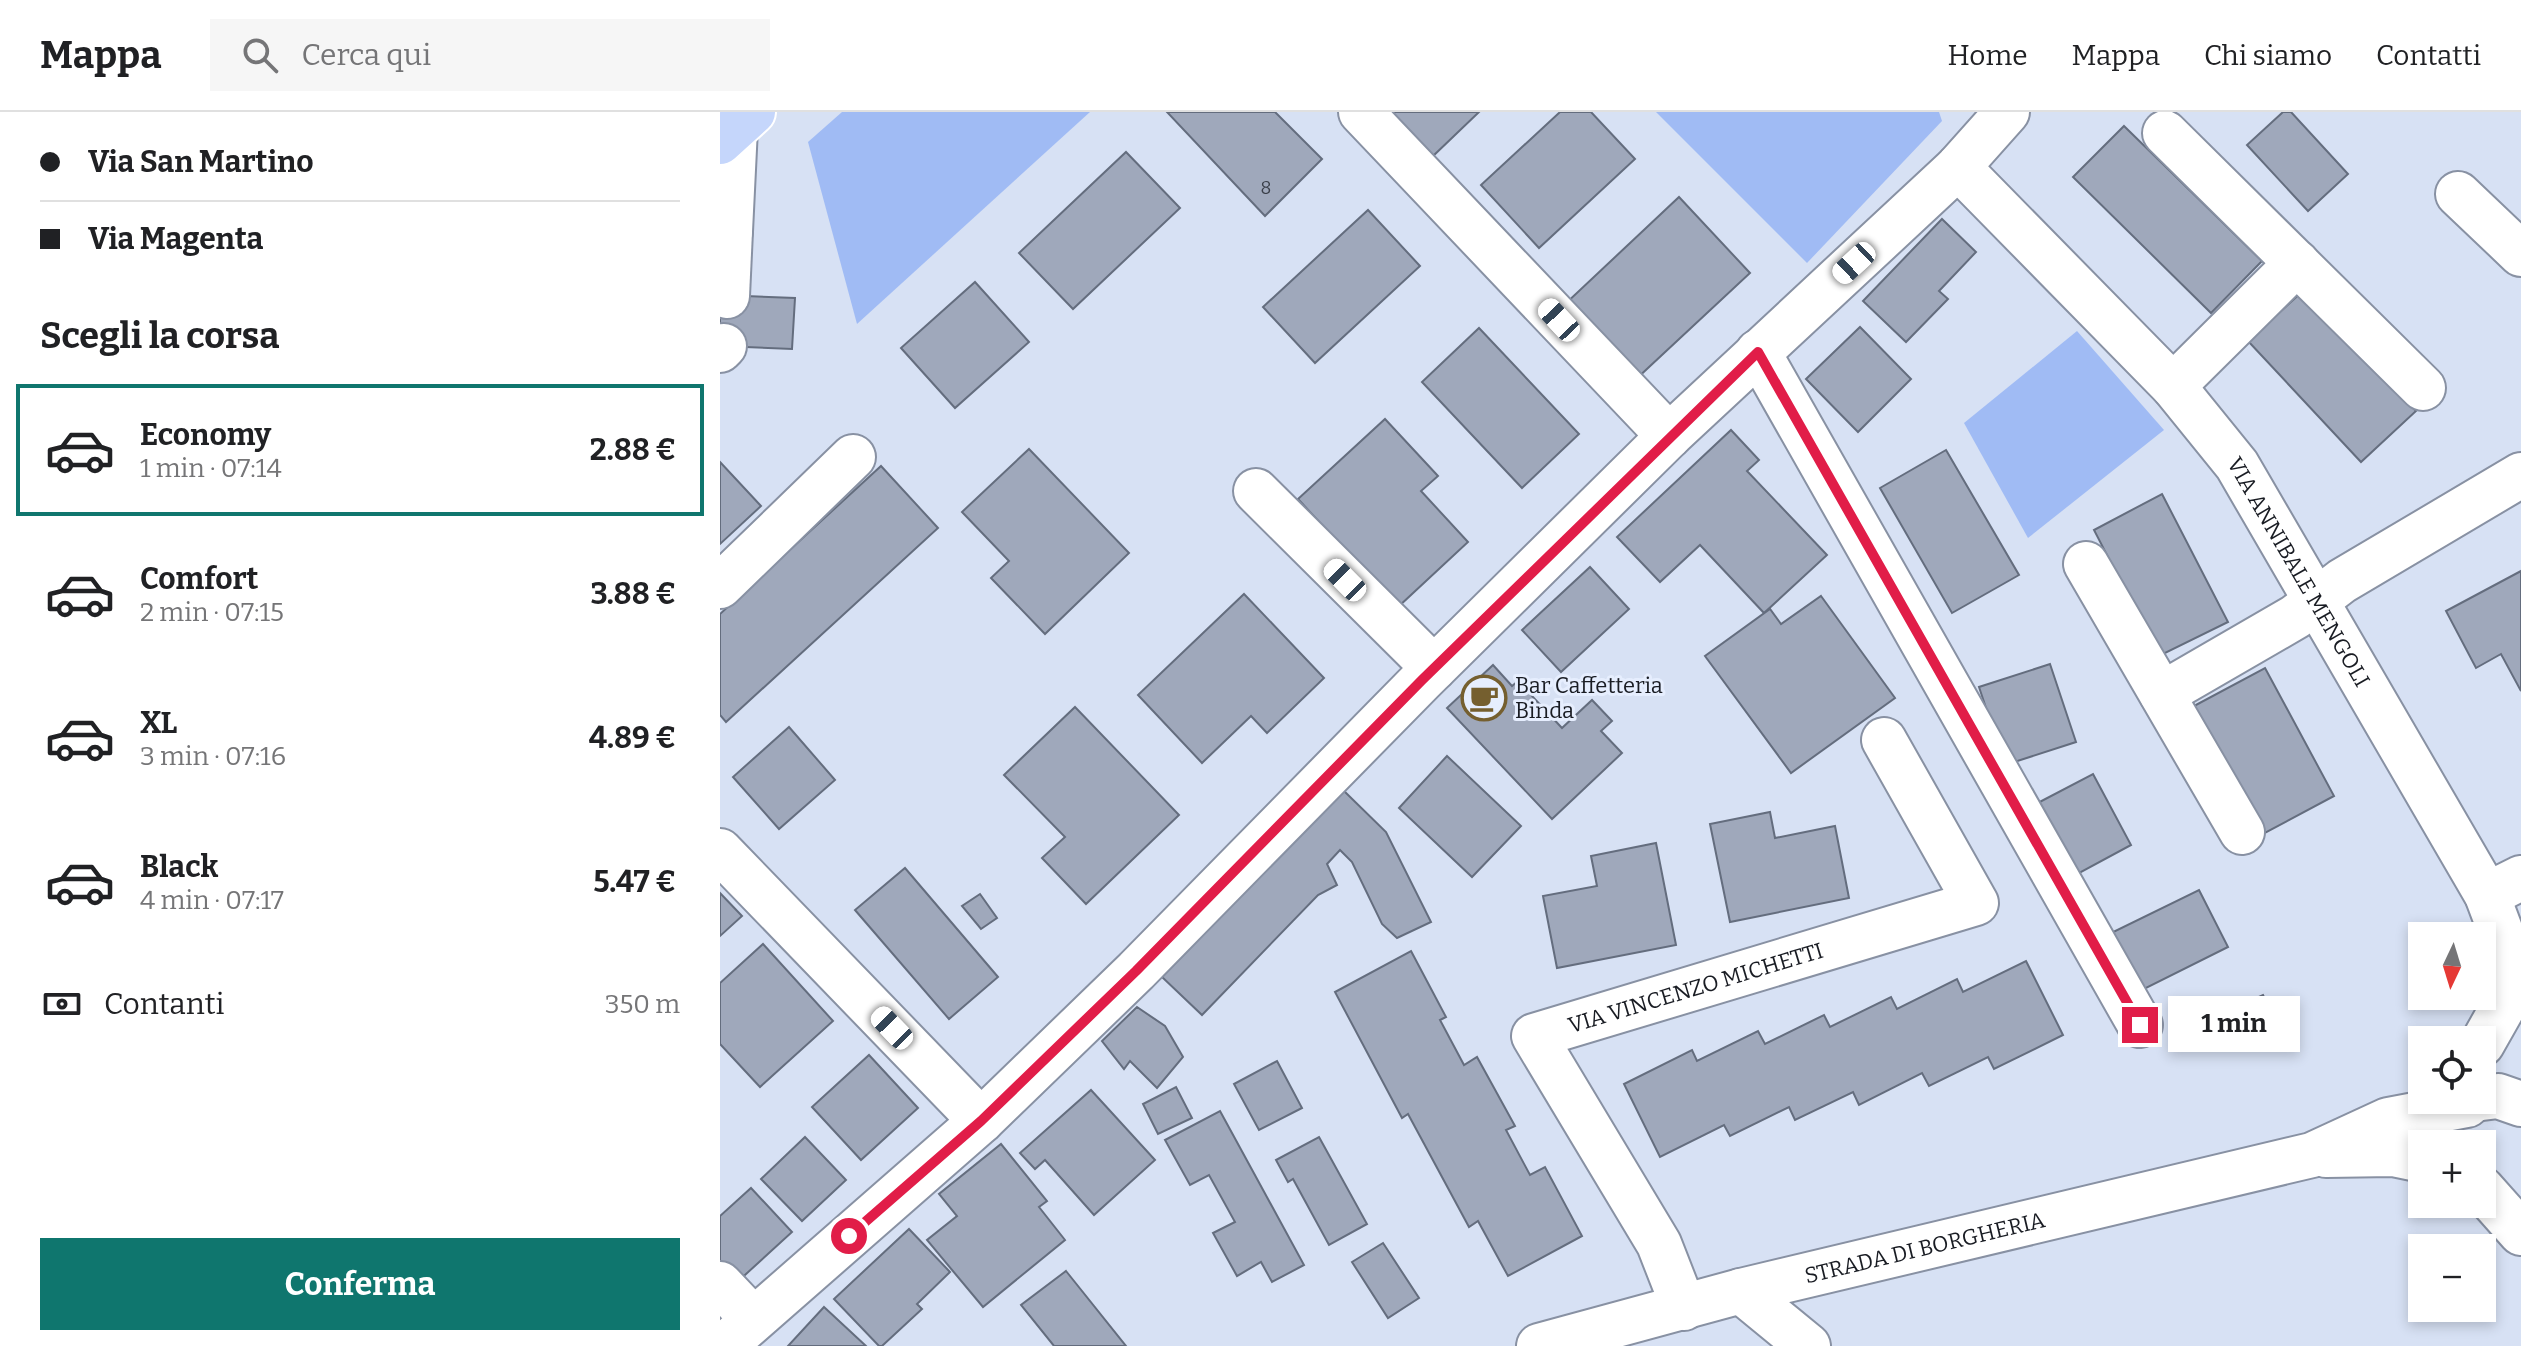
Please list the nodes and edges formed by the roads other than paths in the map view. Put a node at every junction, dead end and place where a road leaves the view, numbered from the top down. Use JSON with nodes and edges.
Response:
{"nodes":[{"id":1,"x":1361,"y":112,"type":"edge"},
{"id":2,"x":2007,"y":112,"type":"edge"},
{"id":3,"x":736,"y":127,"type":"edge"},
{"id":4,"x":2165,"y":133,"type":"dead end"},
{"id":5,"x":1958,"y":167,"type":"junction"},
{"id":6,"x":2458,"y":194,"type":"dead end"},
{"id":7,"x":725,"y":236,"type":"edge"},
{"id":8,"x":2521,"y":254,"type":"edge"},
{"id":9,"x":2297,"y":263,"type":"junction"},
{"id":10,"x":727,"y":296,"type":"dead end"},
{"id":11,"x":1758,"y":352,"type":"junction"},
{"id":12,"x":2173,"y":386,"type":"junction"},
{"id":13,"x":2423,"y":388,"type":"dead end"},
{"id":14,"x":1669,"y":436,"type":"junction"},
{"id":15,"x":853,"y":457,"type":"dead end"},
{"id":16,"x":2521,"y":475,"type":"edge"},
{"id":17,"x":1256,"y":491,"type":"dead end"},
{"id":18,"x":2086,"y":564,"type":"dead end"},
{"id":19,"x":720,"y":586,"type":"edge"},
{"id":20,"x":2317,"y":599,"type":"junction"},
{"id":21,"x":1434,"y":668,"type":"junction"},
{"id":22,"x":2162,"y":694,"type":"junction"},
{"id":23,"x":1884,"y":740,"type":"dead end"},
{"id":24,"x":2242,"y":832,"type":"dead end"},
{"id":25,"x":720,"y":851,"type":"edge"},
{"id":26,"x":2504,"y":886,"type":"edge"},
{"id":27,"x":2140,"y":1025,"type":"dead end"},
{"id":28,"x":2492,"y":1026,"type":"edge"},
{"id":29,"x":2408,"y":1087,"type":"edge"},
{"id":30,"x":2417,"y":1114,"type":"edge"},
{"id":31,"x":2463,"y":1114,"type":"edge"},
{"id":32,"x":981,"y":1121,"type":"junction"},
{"id":33,"x":2451,"y":1130,"type":"edge"},
{"id":34,"x":2312,"y":1155,"type":"junction"},
{"id":35,"x":2408,"y":1157,"type":"edge"},
{"id":36,"x":2213,"y":1180,"type":"junction"},
{"id":37,"x":2521,"y":1180,"type":"edge"},
{"id":38,"x":2496,"y":1188,"type":"edge"},
{"id":39,"x":2496,"y":1204,"type":"edge"},
{"id":40,"x":2521,"y":1233,"type":"edge"},
{"id":41,"x":720,"y":1284,"type":"edge"},
{"id":42,"x":1741,"y":1291,"type":"junction"},
{"id":43,"x":1684,"y":1308,"type":"junction"},
{"id":44,"x":739,"y":1333,"type":"edge"},
{"id":45,"x":1539,"y":1346,"type":"edge"},
{"id":46,"x":1808,"y":1346,"type":"edge"}],
"edges":[{"from":1,"to":14,"type":"street"},
{"from":2,"to":5,"type":"street"},
{"from":3,"to":7,"type":"street"},
{"from":4,"to":9,"type":"street"},
{"from":5,"to":11,"type":"street"},
{"from":5,"to":12,"type":"street","name":"VIA ANNIBALE MENGOLI"},
{"from":6,"to":8,"type":"street"},
{"from":7,"to":10,"type":"street"},
{"from":9,"to":12,"type":"street"},
{"from":9,"to":13,"type":"street"},
{"from":11,"to":14,"type":"street"},
{"from":11,"to":27,"type":"street"},
{"from":12,"to":20,"type":"street","name":"VIA ANNIBALE MENGOLI"},
{"from":14,"to":21,"type":"street"},
{"from":15,"to":19,"type":"street"},
{"from":16,"to":20,"type":"street"},
{"from":17,"to":21,"type":"street"},
{"from":18,"to":22,"type":"street"},
{"from":20,"to":22,"type":"street"},
{"from":20,"to":26,"type":"street","name":"VIA ANNIBALE MENGOLI"},
{"from":21,"to":32,"type":"street"},
{"from":22,"to":24,"type":"street"},
{"from":23,"to":43,"type":"street","name":"VIA VINCENZO MICHETTI"},
{"from":25,"to":32,"type":"street"},
{"from":26,"to":28,"type":"street","name":"VIA ANNIBALE MENGOLI"},
{"from":29,"to":36,"type":"street"},
{"from":30,"to":34,"type":"street","name":"STRADA DI BORGHERIA"},
{"from":31,"to":33,"type":"street","name":"STRADA DI BORGHERIA"},
{"from":32,"to":44,"type":"street"},
{"from":34,"to":35,"type":"street","name":"STRADA DI BORGHERIA"},
{"from":34,"to":36,"type":"street","name":"STRADA DI BORGHERIA"},
{"from":36,"to":42,"type":"street","name":"STRADA DI BORGHERIA"},
{"from":37,"to":38,"type":"street"},
{"from":39,"to":40,"type":"street"},
{"from":41,"to":44,"type":"street"},
{"from":42,"to":43,"type":"street","name":"STRADA DI BORGHERIA"},
{"from":42,"to":46,"type":"street"},
{"from":43,"to":45,"type":"street","name":"STRADA DI BORGHERIA"}]}
